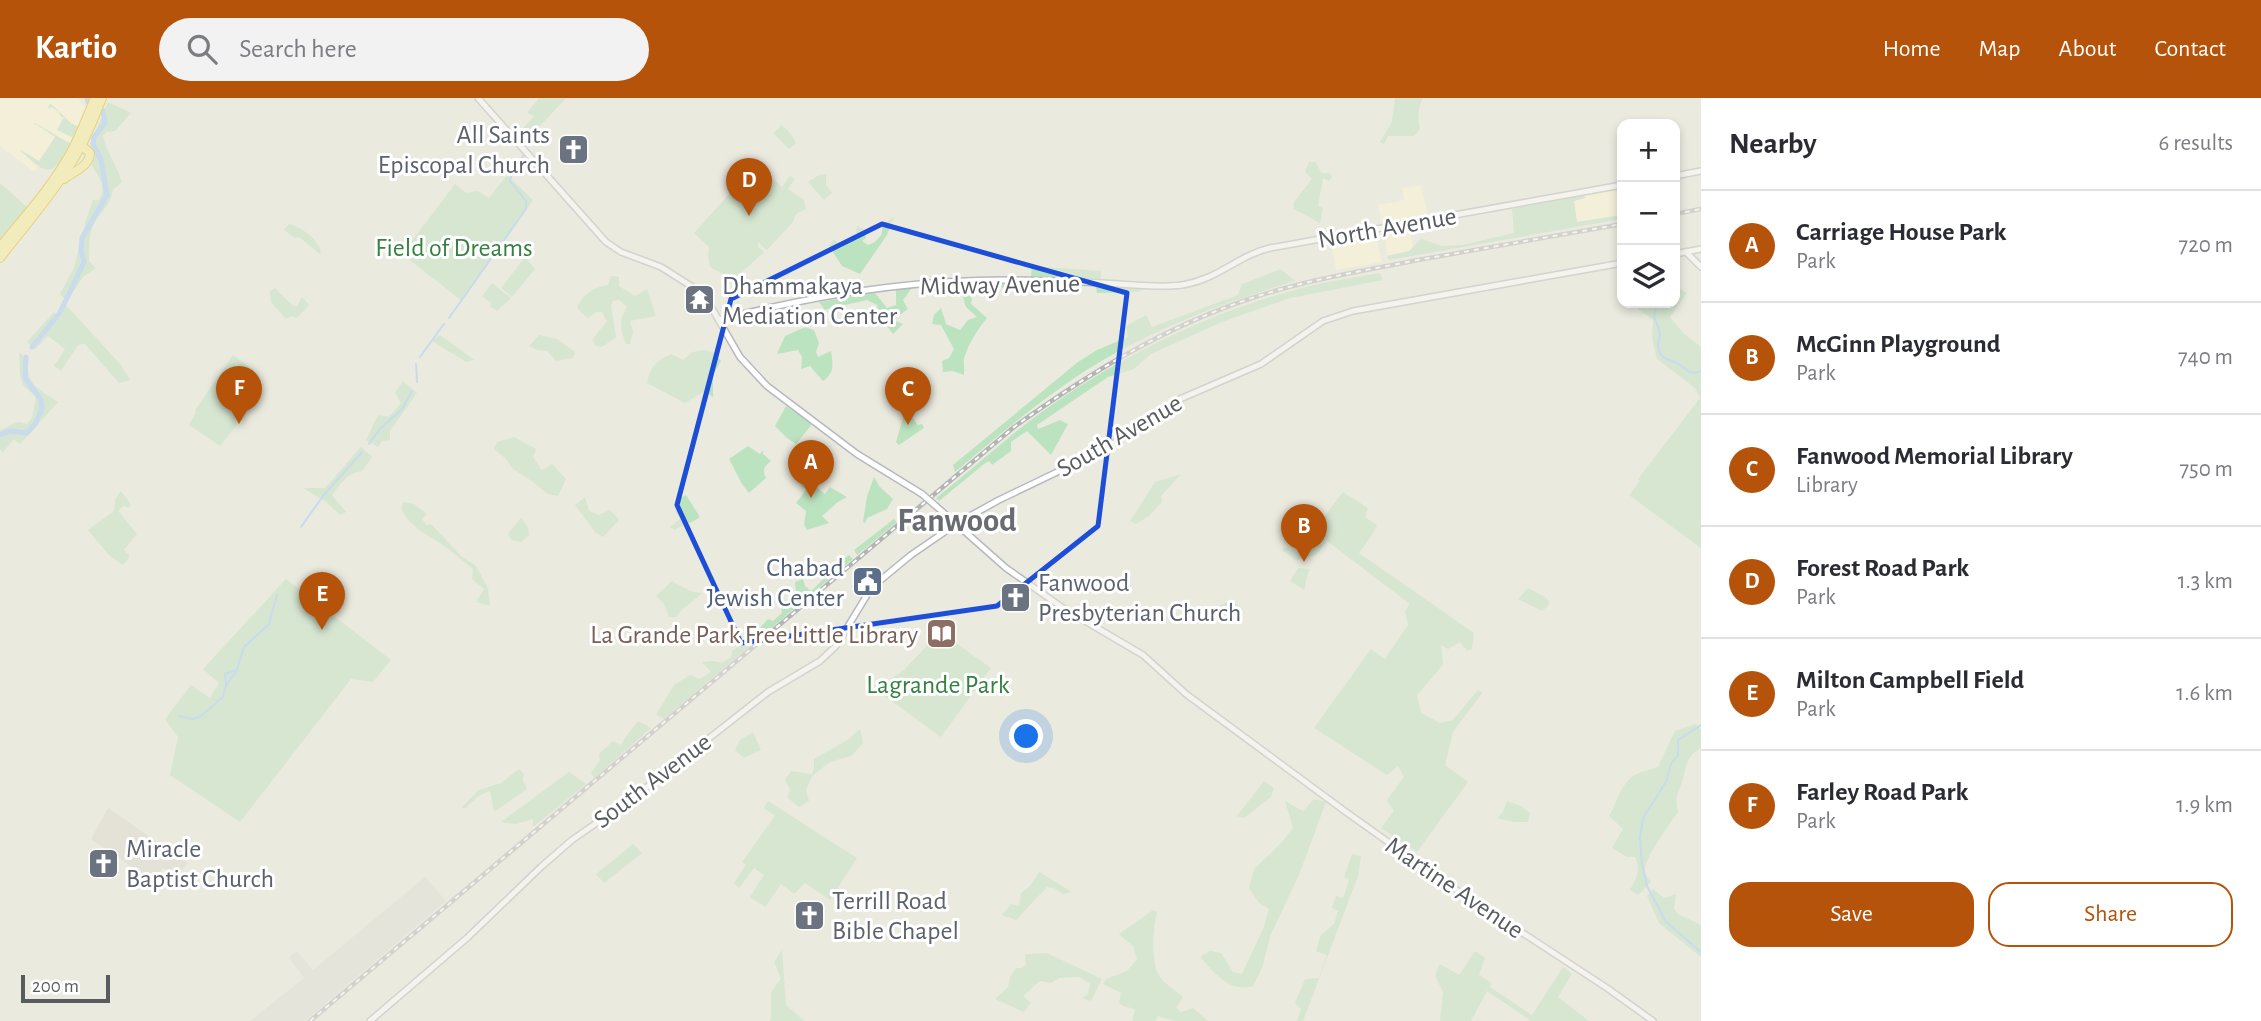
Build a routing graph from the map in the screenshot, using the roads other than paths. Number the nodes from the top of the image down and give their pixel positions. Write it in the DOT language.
graph roads {
  1 [pos="478,98"];
  2 [pos="98,99"];
  3 [pos="93,110"];
  4 [pos="82,146"];
  5 [pos="1701,171"];
  6 [pos="1680,175"];
  7 [pos="59,183"];
  8 [pos="1617,186"];
  9 [pos="0,247"];
  10 [pos="1701,249"];
  11 [pos="1241,251"];
  12 [pos="1686,252"];
  13 [pos="1680,253"];
  14 [pos="1247,257"];
  15 [pos="0,258"];
  16 [pos="1617,264"];
  17 [pos="1701,267"];
  18 [pos="1157,286"];
  19 [pos="719,320"];
  20 [pos="956,525"];
  21 [pos="370,1021"];
  22 [pos="1653,1021"];
  1 -- 19 [label="main road, Martine Avenue"];
  2 -- 3 [label="highway"];
  3 -- 4 [label="highway"];
  3 -- 9 [label="highway"];
  4 -- 7 [label="highway"];
  4 -- 7 [label="highway"];
  5 -- 6 [label="main road"];
  7 -- 15 [label="highway"];
  8 -- 14 [label="main road, North Avenue"];
  10 -- 12 [label="main road"];
  11 -- 14 [label="main road"];
  12 -- 13 [label="main road"];
  12 -- 17 [label="main road"];
  14 -- 18 [label="main road, North Avenue"];
  16 -- 20 [label="main road, South Avenue"];
  18 -- 19 [label="main road, Midway Avenue"];
  19 -- 20 [label="main road, Martine Avenue, bridge"];
  20 -- 21 [label="main road, South Avenue"];
  20 -- 22 [label="main road, Martine Avenue"];
}
